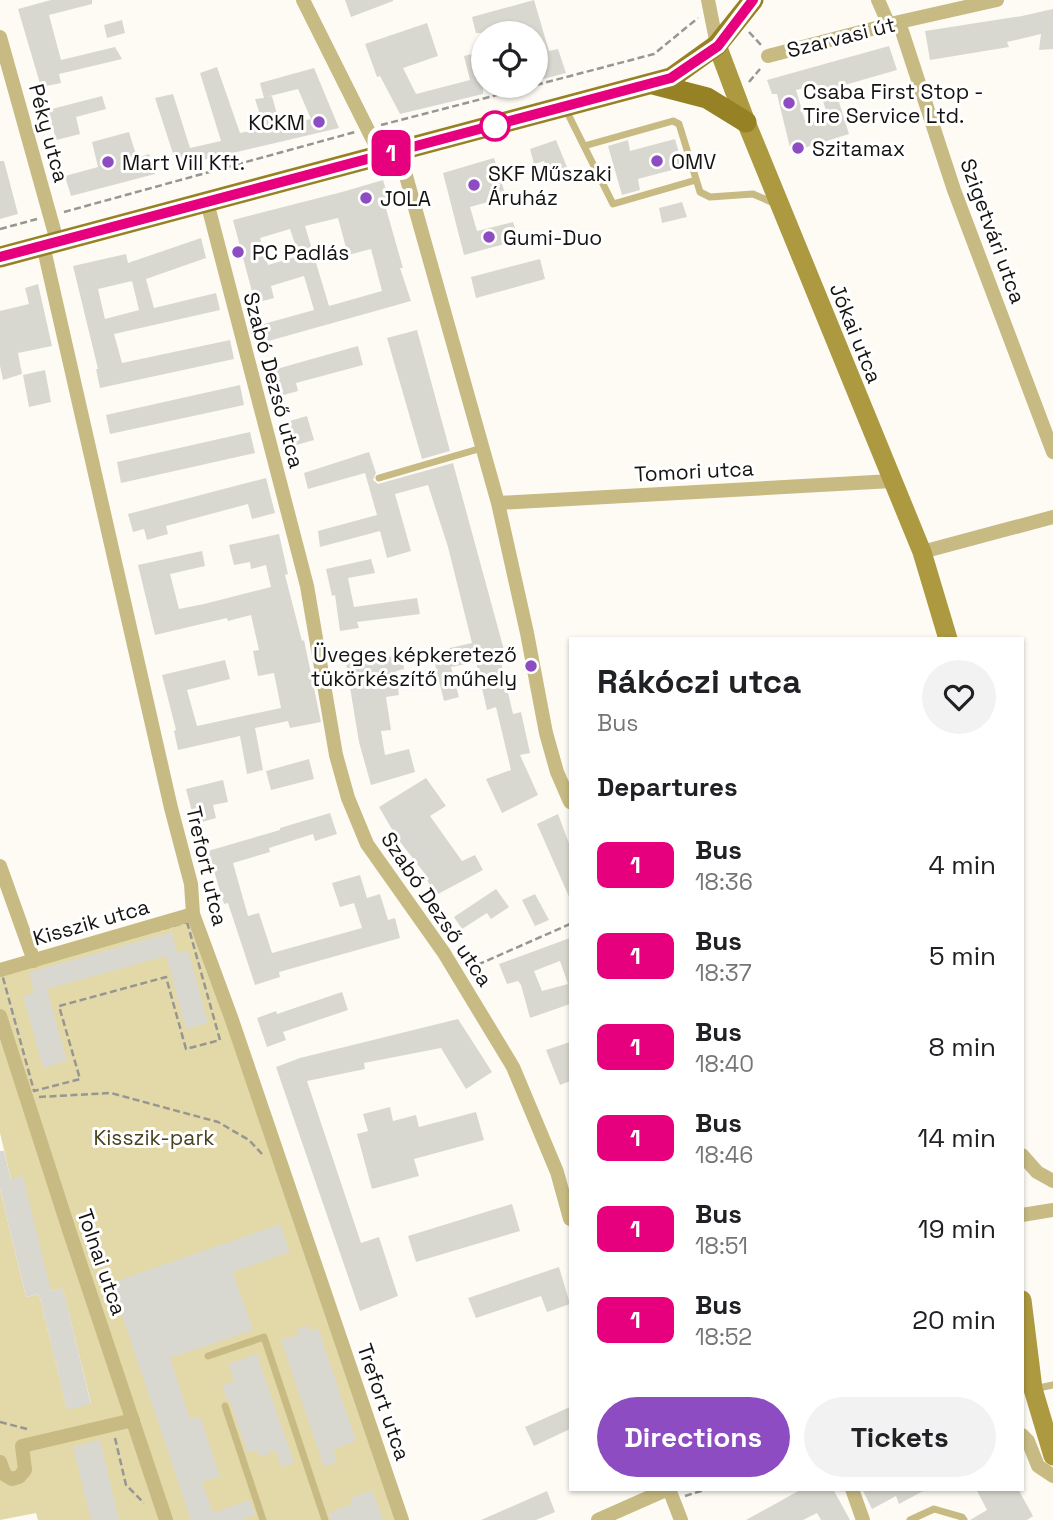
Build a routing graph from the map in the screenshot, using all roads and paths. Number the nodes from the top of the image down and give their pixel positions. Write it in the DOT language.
graph roads {
  1 [pos="303,0"];
  2 [pos="753,0"];
  3 [pos="878,0"];
  4 [pos="997,0"];
  5 [pos="708,3"];
  6 [pos="894,23"];
  7 [pos="0,37"];
  8 [pos="718,46"];
  9 [pos="768,56"];
  10 [pos="548,81"];
  11 [pos="653,84"];
  12 [pos="484,98"];
  13 [pos="564,107"];
  14 [pos="746,121"];
  15 [pos="367,128"];
  16 [pos="584,146"];
  17 [pos="390,154"];
  18 [pos="696,180"];
  19 [pos="206,202"];
  20 [pos="780,206"];
  21 [pos="50,216"];
  22 [pos="0,229"];
  23 [pos="50,243"];
  24 [pos="0,257"];
  25 [pos="483,448"];
  26 [pos="1053,452"];
  27 [pos="379,478"];
  28 [pos="892,481"];
  29 [pos="498,503"];
  30 [pos="1053,517"];
  31 [pos="922,552"];
  32 [pos="947,637"];
  33 [pos="569,800"];
  34 [pos="0,866"];
  35 [pos="193,914"];
  36 [pos="569,924"];
  37 [pos="34,961"];
  38 [pos="0,970"];
  39 [pos="457,973"];
  40 [pos="1,1026"];
  41 [pos="220,1040"];
  42 [pos="26,1097"];
  43 [pos="1024,1157"];
  44 [pos="284,1177"];
  45 [pos="1053,1181"];
  46 [pos="1053,1210"];
  47 [pos="569,1215"];
  48 [pos="1024,1215"];
  49 [pos="1024,1330"];
  50 [pos="208,1356"];
  51 [pos="1053,1385"];
  52 [pos="1028,1390"];
  53 [pos="225,1406"];
  54 [pos="132,1420"];
  55 [pos="111,1425"];
  56 [pos="1024,1437"];
  57 [pos="1053,1456"];
  58 [pos="0,1462"];
  59 [pos="1053,1476"];
  60 [pos="663,1491"];
  61 [pos="669,1491"];
  62 [pos="853,1491"];
  63 [pos="152,1511"];
  64 [pos="166,1520"];
  65 [pos="263,1520"];
  66 [pos="326,1520"];
  67 [pos="402,1520"];
  68 [pos="598,1520"];
  69 [pos="681,1520"];
  70 [pos="863,1520"];
  71 [pos="911,1520"];
  72 [pos="964,1520"];
  1 -- 15 [label="street"];
  2 -- 8 [label="main road"];
  3 -- 6 [label="street, Szigetvári utca"];
  4 -- 6 [label="street, Szarvasi út"];
  5 -- 8 [label="street"];
  5 -- 10 [label="path"];
  6 -- 9 [label="street, Szarvasi út"];
  6 -- 26 [label="street, Szigetvári utca"];
  7 -- 21 [label="street, Péky utca"];
  8 -- 11 [label="main road"];
  8 -- 14 [label="main road, Jókai utca"];
  11 -- 13 [label="main road"];
  11 -- 14 [label="main road"];
  12 -- 15 [label="path"];
  13 -- 16 [label="lane"];
  13 -- 17 [label="main road"];
  14 -- 20 [label="main road, Jókai utca"];
  15 -- 17 [label="street"];
  15 -- 21 [label="path"];
  16 -- 18 [label="lane"];
  16 -- 18 [label="lane"];
  17 -- 19 [label="main road"];
  17 -- 25 [label="street"];
  18 -- 20 [label="lane"];
  19 -- 23 [label="main road"];
  19 -- 39 [label="street, Szabó Dezső utca"];
  20 -- 28 [label="main road, Jókai utca"];
  21 -- 22 [label="path"];
  21 -- 23 [label="street, Péky utca"];
  23 -- 24 [label="main road"];
  23 -- 35 [label="street, Trefort utca"];
  25 -- 27 [label="lane"];
  25 -- 29 [label="street"];
  28 -- 29 [label="street, Tomori utca"];
  28 -- 31 [label="main road, Jókai utca"];
  29 -- 33 [label="street"];
  30 -- 31 [label="street"];
  31 -- 32 [label="main road, Jókai utca"];
  34 -- 37 [label="street"];
  35 -- 37 [label="street, Kisszik utca"];
  35 -- 44 [label="street, Trefort utca"];
  36 -- 39 [label="path"];
  37 -- 38 [label="street, Kisszik utca"];
  39 -- 47 [label="street, Szabó Dezső utca"];
  40 -- 42 [label="street, Tolnai utca"];
  41 -- 41 [label="path"];
  42 -- 44 [label="path"];
  42 -- 54 [label="street, Tolnai utca"];
  43 -- 45 [label="street"];
  44 -- 67 [label="street, Trefort utca"];
  46 -- 48 [label="street"];
  49 -- 52 [label="main road"];
  50 -- 66 [label="lane"];
  51 -- 52 [label="lane"];
  52 -- 57 [label="main road"];
  53 -- 65 [label="lane"];
  54 -- 55 [label="street"];
  54 -- 64 [label="street, Tolnai utca"];
  55 -- 58 [label="street"];
  55 -- 63 [label="path"];
  56 -- 59 [label="street"];
  60 -- 68 [label="street"];
  61 -- 69 [label="street"];
  62 -- 70 [label="street"];
  71 -- 72 [label="lane"];
}
